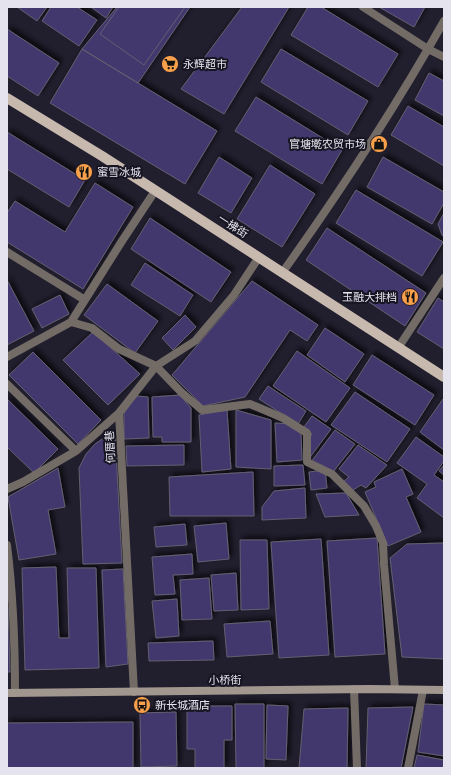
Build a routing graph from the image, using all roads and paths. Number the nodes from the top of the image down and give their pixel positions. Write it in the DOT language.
graph roads {
  1 [pos="363,7"];
  2 [pos="444,21"];
  3 [pos="428,49"];
  4 [pos="444,57"];
  5 [pos="7,98"];
  6 [pos="155,191"];
  7 [pos="7,252"];
  8 [pos="259,257"];
  9 [pos="282,273"];
  10 [pos="444,278"];
  11 [pos="86,300"];
  12 [pos="72,322"];
  13 [pos="398,348"];
  14 [pos="7,357"];
  15 [pos="156,366"];
  16 [pos="444,378"];
  17 [pos="7,384"];
  18 [pos="119,413"];
  19 [pos="76,451"];
  20 [pos="7,489"];
  21 [pos="7,545"];
  22 [pos="354,689"];
  23 [pos="395,689"];
  24 [pos="423,690"];
  25 [pos="444,690"];
  26 [pos="134,692"];
  27 [pos="11,693"];
  28 [pos="357,768"];
  29 [pos="408,768"];
  1 -- 3 [label="street"];
  2 -- 3 [label="street"];
  3 -- 4 [label="street"];
  3 -- 9 [label="street"];
  5 -- 6 [label="main road, 一拂街"];
  6 -- 8 [label="main road, 一拂街"];
  6 -- 11 [label="street"];
  7 -- 11 [label="street"];
  8 -- 9 [label="main road, 一拂街"];
  8 -- 15 [label="street"];
  9 -- 13 [label="main road, 一拂街"];
  10 -- 13 [label="street"];
  11 -- 12 [label="street"];
  12 -- 14 [label="street"];
  12 -- 15 [label="street"];
  13 -- 16 [label="main road, 一拂街"];
  15 -- 18 [label="street"];
  15 -- 23 [label="street"];
  17 -- 19 [label="street"];
  18 -- 19 [label="street"];
  18 -- 26 [label="street, 何厝巷"];
  19 -- 20 [label="street"];
  21 -- 27 [label="street"];
  22 -- 23 [label="street, 小桥街"];
  22 -- 26 [label="street, 小桥街"];
  22 -- 28 [label="street"];
  23 -- 24 [label="street, 小桥街"];
  24 -- 25 [label="street, 小桥街"];
  24 -- 29 [label="street"];
  26 -- 27 [label="street, 小桥街"];
}
